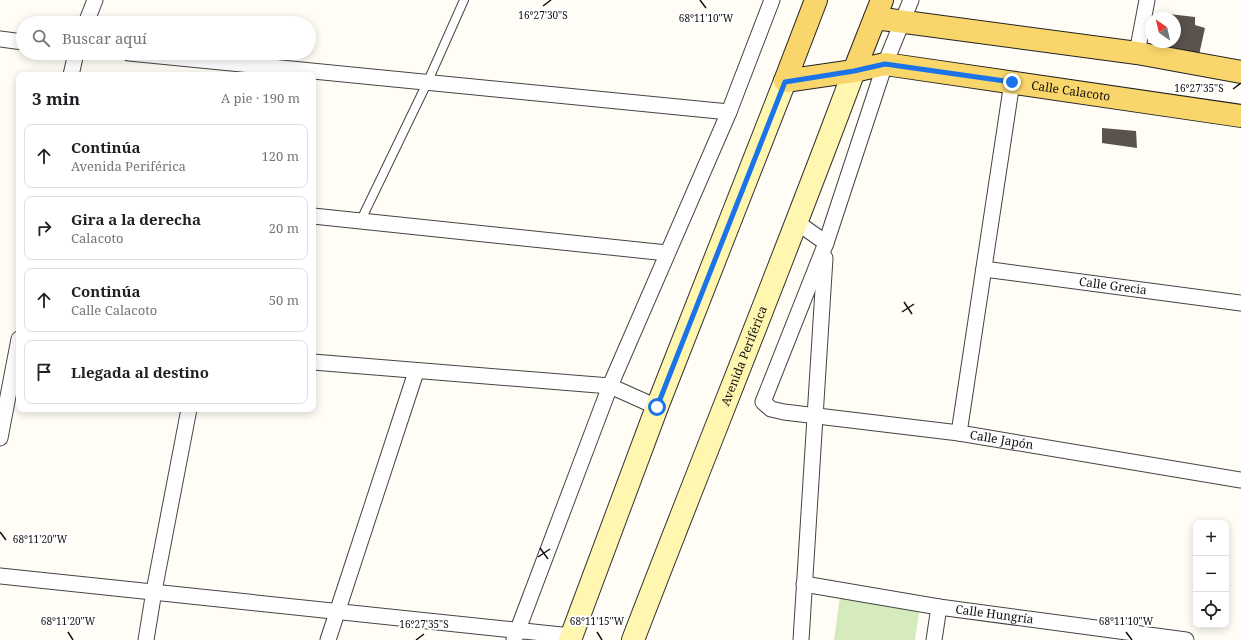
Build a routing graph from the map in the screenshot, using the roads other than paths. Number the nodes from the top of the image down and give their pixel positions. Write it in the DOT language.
graph roads {
  1 [pos="95,0"];
  2 [pos="464,0"];
  3 [pos="772,0"];
  4 [pos="816,0"];
  5 [pos="911,0"];
  6 [pos="1147,0"];
  7 [pos="879,9"];
  8 [pos="89,16"];
  9 [pos="903,20"];
  10 [pos="0,39"];
  11 [pos="16,41"];
  12 [pos="1137,53"];
  13 [pos="74,60"];
  14 [pos="204,60"];
  15 [pos="885,64"];
  16 [pos="854,71"];
  17 [pos="72,72"];
  18 [pos="1241,72"];
  19 [pos="428,81"];
  20 [pos="785,82"];
  21 [pos="1012,82"];
  22 [pos="729,112"];
  23 [pos="1241,116"];
  24 [pos="316,216"];
  25 [pos="360,222"];
  26 [pos="798,223"];
  27 [pos="826,243"];
  28 [pos="668,253"];
  29 [pos="984,270"];
  30 [pos="1241,303"];
  31 [pos="16,357"];
  32 [pos="316,362"];
  33 [pos="416,372"];
  34 [pos="610,386"];
  35 [pos="657,407"];
  36 [pos="188,412"];
  37 [pos="815,414"];
  38 [pos="959,433"];
  39 [pos="0,438"];
  40 [pos="1241,480"];
  41 [pos="0,576"];
  42 [pos="804,584"];
  43 [pos="154,591"];
  44 [pos="939,607"];
  45 [pos="338,611"];
  46 [pos="1107,634"];
  47 [pos="515,635"];
  48 [pos="570,638"];
  49 [pos="146,640"];
  50 [pos="328,640"];
  51 [pos="633,640"];
  52 [pos="801,640"];
  53 [pos="934,640"];
  54 [pos="1186,640"];
  1 -- 8 [label="street"];
  2 -- 19 [label="lane"];
  3 -- 22 [label="street"];
  4 -- 20 [label="main road"];
  5 -- 9 [label="street"];
  6 -- 12 [label="street"];
  7 -- 9 [label="main road"];
  7 -- 16 [label="main road"];
  9 -- 12 [label="main road"];
  9 -- 15 [label="street"];
  10 -- 11 [label="street"];
  12 -- 18 [label="main road"];
  13 -- 17 [label="street"];
  14 -- 19 [label="street"];
  15 -- 16 [label="main road, Calle Calacoto"];
  15 -- 21 [label="main road, Calle Calacoto"];
  15 -- 27 [label="street"];
  16 -- 20 [label="main road, Calle Calacoto"];
  16 -- 26 [label="street, Avenida Periférica"];
  19 -- 22 [label="street"];
  19 -- 25 [label="lane"];
  20 -- 35 [label="street"];
  21 -- 23 [label="main road, Calle Calacoto"];
  21 -- 29 [label="street"];
  22 -- 28 [label="street"];
  24 -- 25 [label="street"];
  25 -- 28 [label="street"];
  26 -- 27 [label="street"];
  26 -- 51 [label="street, Avenida Periférica"];
  27 -- 37 [label="street"];
  27 -- 37 [label="street, Calle Japón"];
  28 -- 34 [label="street"];
  29 -- 30 [label="street, Calle Grecia"];
  29 -- 38 [label="street"];
  31 -- 39 [label="street"];
  32 -- 33 [label="street"];
  33 -- 34 [label="street"];
  33 -- 45 [label="street"];
  34 -- 35 [label="street"];
  34 -- 47 [label="street"];
  35 -- 48 [label="street"];
  36 -- 43 [label="street"];
  37 -- 38 [label="street, Calle Japón"];
  37 -- 42 [label="street"];
  38 -- 40 [label="street, Calle Japón"];
  41 -- 43 [label="street"];
  42 -- 44 [label="street, Calle Hungría"];
  42 -- 52 [label="street"];
  43 -- 45 [label="street"];
  43 -- 49 [label="street"];
  44 -- 46 [label="street, Calle Hungría"];
  44 -- 53 [label="street"];
  45 -- 47 [label="street"];
  45 -- 50 [label="street"];
  46 -- 54 [label="street, Calle Hungría"];
  47 -- 48 [label="street"];
}
